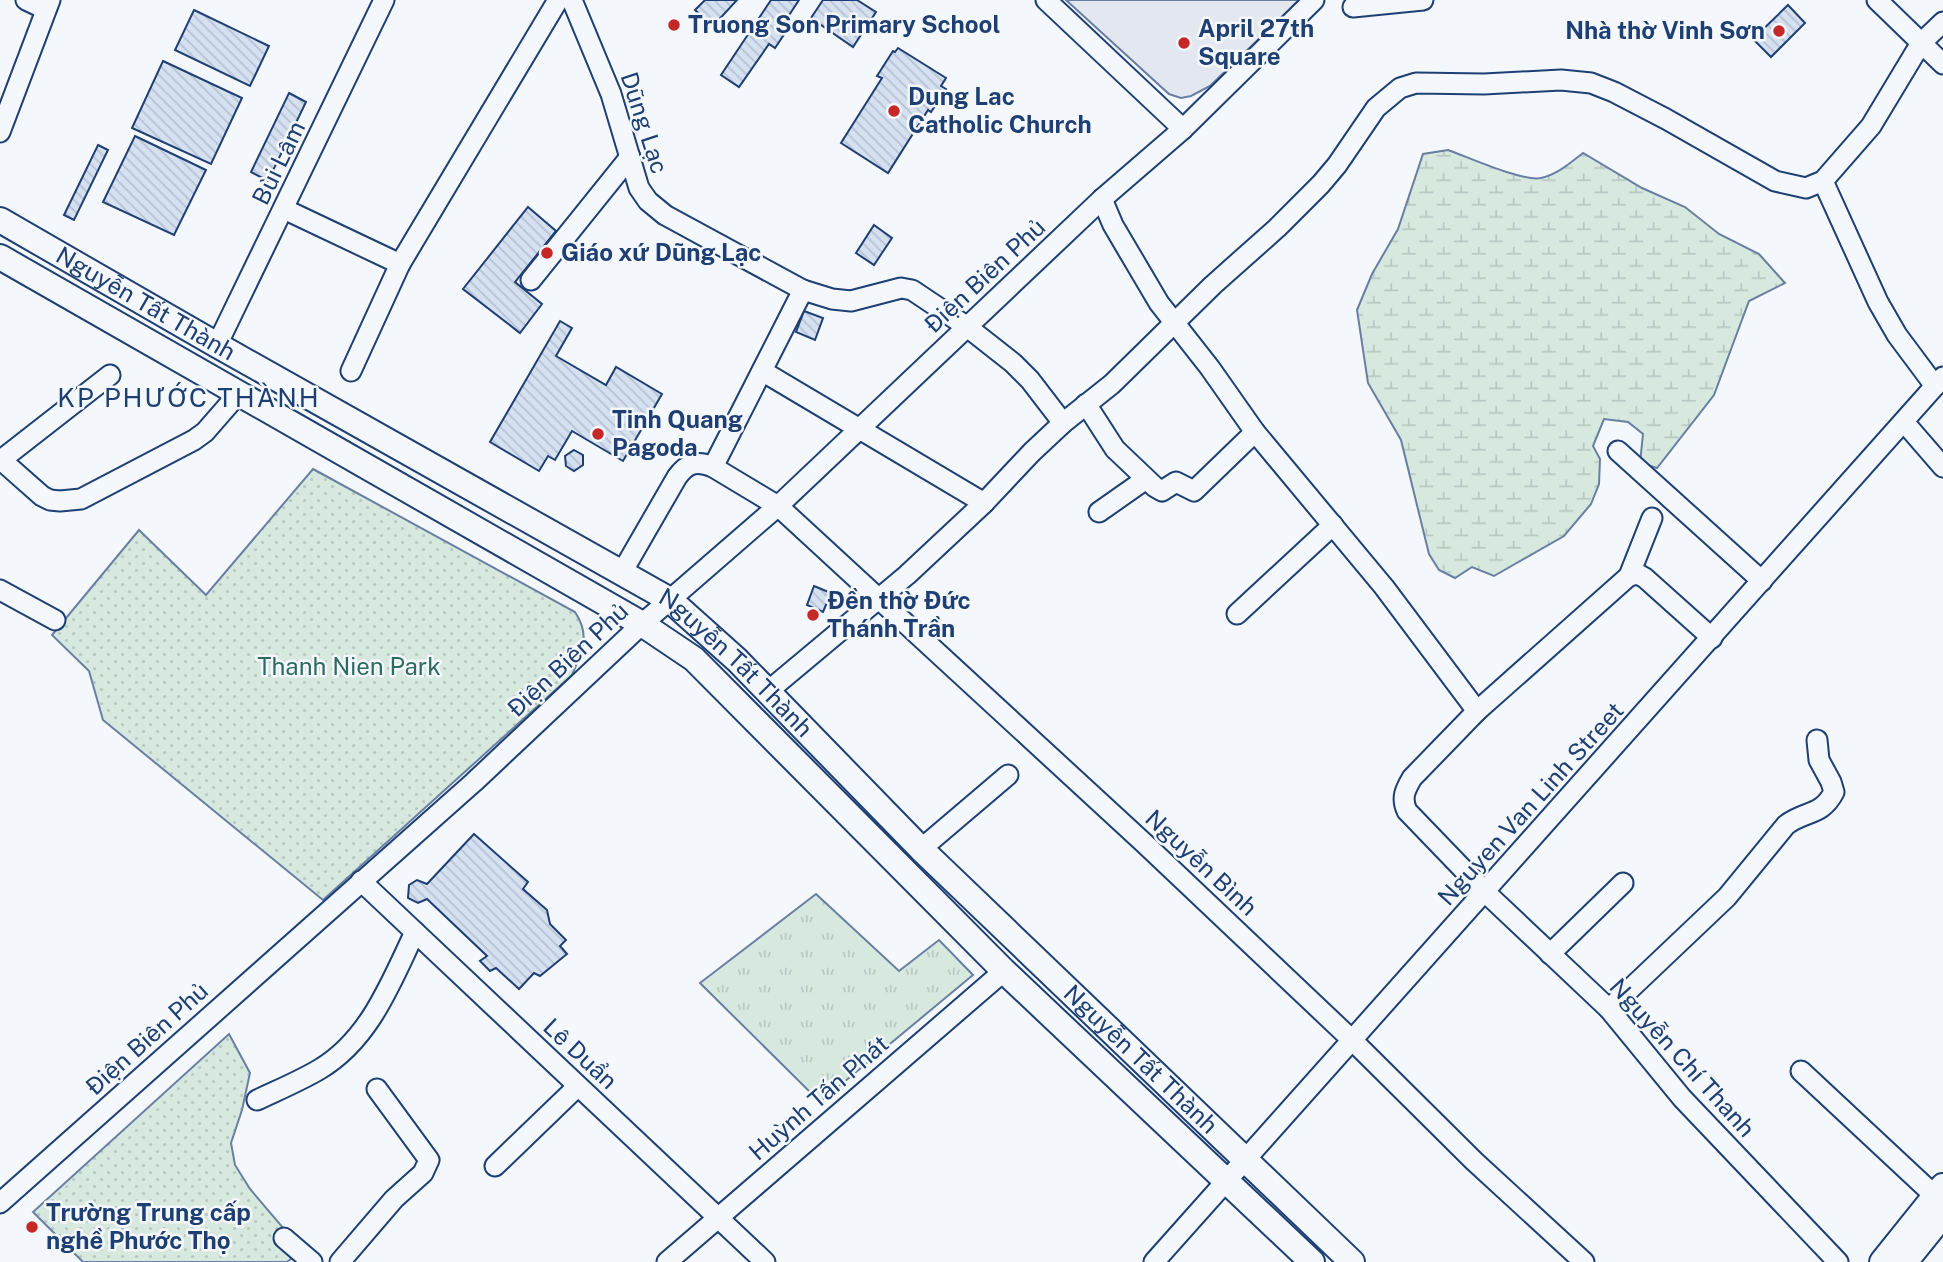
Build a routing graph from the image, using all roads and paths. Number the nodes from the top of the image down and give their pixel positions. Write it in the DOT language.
graph roads {
  1 [pos="26,0"];
  2 [pos="384,0"];
  3 [pos="558,0"];
  4 [pos="572,0"];
  5 [pos="1046,0"];
  6 [pos="1314,0"];
  7 [pos="1360,0"];
  8 [pos="1423,0"];
  9 [pos="1877,0"];
  10 [pos="47,5"];
  11 [pos="1943,22"];
  12 [pos="1921,43"];
  13 [pos="1943,64"];
  14 [pos="1183,129"];
  15 [pos="0,132"];
  16 [pos="630,157"];
  17 [pos="1823,181"];
  18 [pos="1102,199"];
  19 [pos="285,209"];
  20 [pos="0,220"];
  21 [pos="0,257"];
  22 [pos="400,264"];
  23 [pos="531,281"];
  24 [pos="803,290"];
  25 [pos="1175,323"];
  26 [pos="967,326"];
  27 [pos="217,345"];
  28 [pos="351,371"];
  29 [pos="762,371"];
  30 [pos="110,375"];
  31 [pos="1939,382"];
  32 [pos="239,393"];
  33 [pos="1086,404"];
  34 [pos="1904,422"];
  35 [pos="1063,423"];
  36 [pos="859,428"];
  37 [pos="1255,432"];
  38 [pos="1618,451"];
  39 [pos="1,459"];
  40 [pos="713,467"];
  41 [pos="1943,467"];
  42 [pos="1146,479"];
  43 [pos="984,503"];
  44 [pos="778,506"];
  45 [pos="1098,512"];
  46 [pos="1652,518"];
  47 [pos="1333,525"];
  48 [pos="621,574"];
  49 [pos="1629,576"];
  50 [pos="1762,581"];
  51 [pos="0,590"];
  52 [pos="879,599"];
  53 [pos="670,600"];
  54 [pos="1237,614"];
  55 [pos="55,620"];
  56 [pos="642,624"];
  57 [pos="1712,638"];
  58 [pos="767,692"];
  59 [pos="1477,711"];
  60 [pos="1818,740"];
  61 [pos="1008,775"];
  62 [pos="921,849"];
  63 [pos="361,881"];
  64 [pos="1623,883"];
  65 [pos="1485,892"];
  66 [pos="415,932"];
  67 [pos="1550,954"];
  68 [pos="1004,971"];
  69 [pos="1609,1009"];
  70 [pos="1352,1040"];
  71 [pos="1801,1071"];
  72 [pos="578,1086"];
  73 [pos="377,1089"];
  74 [pos="257,1100"];
  75 [pos="1245,1159"];
  76 [pos="495,1166"];
  77 [pos="1226,1180"];
  78 [pos="1940,1199"];
  79 [pos="0,1203"];
  80 [pos="718,1218"];
  81 [pos="284,1238"];
  82 [pos="312,1262"];
  83 [pos="340,1262"];
  84 [pos="667,1262"];
  85 [pos="765,1262"];
  86 [pos="1154,1262"];
  87 [pos="1312,1262"];
  88 [pos="1352,1262"];
  89 [pos="1584,1262"];
  90 [pos="1838,1262"];
  91 [pos="1882,1262"];
  92 [pos="1905,1262"];
  1 -- 10 [label="street"];
  2 -- 19 [label="street, Bùi Lâm"];
  3 -- 22 [label="street"];
  4 -- 16 [label="street, Dũng Lạc"];
  5 -- 14 [label="street"];
  6 -- 14 [label="street, Điện Biên Phủ"];
  7 -- 8 [label="street"];
  9 -- 12 [label="street"];
  10 -- 15 [label="street"];
  11 -- 12 [label="street"];
  12 -- 13 [label="street"];
  12 -- 17 [label="street"];
  14 -- 18 [label="street, Điện Biên Phủ"];
  16 -- 23 [label="street"];
  16 -- 24 [label="street, Dũng Lạc"];
  17 -- 25 [label="street"];
  17 -- 31 [label="street"];
  18 -- 25 [label="street"];
  18 -- 26 [label="street, Điện Biên Phủ"];
  19 -- 22 [label="street"];
  19 -- 27 [label="street, Bùi Lâm"];
  20 -- 27 [label="main road, Nguyễn Tất Thành"];
  21 -- 32 [label="main road, Nguyễn Tất Thành"];
  22 -- 28 [label="street"];
  24 -- 26 [label="street, Dũng Lạc"];
  24 -- 29 [label="street"];
  25 -- 33 [label="street"];
  25 -- 37 [label="street"];
  26 -- 35 [label="street, Dũng Lạc"];
  26 -- 36 [label="street, Điện Biên Phủ"];
  27 -- 48 [label="main road, Nguyễn Tất Thành"];
  29 -- 36 [label="street"];
  29 -- 40 [label="street"];
  30 -- 39 [label="street"];
  31 -- 34 [label="street, Nguyen Van Linh Street"];
  32 -- 39 [label="street"];
  32 -- 56 [label="main road, Nguyễn Tất Thành"];
  33 -- 35 [label="street"];
  33 -- 42 [label="street"];
  34 -- 41 [label="street"];
  34 -- 50 [label="street, Nguyen Van Linh Street"];
  35 -- 43 [label="street"];
  36 -- 43 [label="street"];
  36 -- 44 [label="street, Điện Biên Phủ"];
  37 -- 42 [label="street"];
  37 -- 47 [label="street"];
  38 -- 50 [label="street"];
  40 -- 44 [label="street, Nguyễn Bình"];
  40 -- 48 [label="street"];
  42 -- 45 [label="street"];
  43 -- 52 [label="street"];
  44 -- 52 [label="street, Nguyễn Bình"];
  44 -- 53 [label="street, Điện Biên Phủ"];
  46 -- 49 [label="street"];
  47 -- 54 [label="street"];
  47 -- 59 [label="street"];
  48 -- 53 [label="main road, Nguyễn Tất Thành"];
  49 -- 57 [label="street"];
  49 -- 59 [label="street"];
  50 -- 57 [label="street, Nguyen Van Linh Street"];
  51 -- 55 [label="street"];
  52 -- 58 [label="street"];
  52 -- 70 [label="street, Nguyễn Bình"];
  53 -- 56 [label="street, Điện Biên Phủ"];
  53 -- 58 [label="main road, Nguyễn Tất Thành"];
  56 -- 63 [label="street, Điện Biên Phủ"];
  56 -- 68 [label="main road, Nguyễn Tất Thành"];
  57 -- 65 [label="street, Nguyen Van Linh Street"];
  58 -- 62 [label="main road, Nguyễn Tất Thành"];
  59 -- 65 [label="street, Nguyễn Chí Thanh"];
  60 -- 69 [label="street"];
  61 -- 62 [label="street"];
  62 -- 75 [label="main road, Nguyễn Tất Thành"];
  63 -- 66 [label="street, Lê Duẩn"];
  63 -- 79 [label="street, Điện Biên Phủ"];
  64 -- 67 [label="street"];
  65 -- 67 [label="street, Nguyễn Chí Thanh"];
  65 -- 70 [label="street, Nguyen Van Linh Street"];
  66 -- 72 [label="street, Lê Duẩn"];
  66 -- 74 [label="street"];
  67 -- 69 [label="street, Nguyễn Chí Thanh"];
  68 -- 77 [label="main road, Nguyễn Tất Thành"];
  68 -- 80 [label="street, Huỳnh Tấn Phát"];
  69 -- 90 [label="street, Nguyễn Chí Thanh"];
  70 -- 75 [label="street, Nguyen Van Linh Street"];
  70 -- 89 [label="street, Nguyễn Bình"];
  71 -- 78 [label="street"];
  72 -- 76 [label="street"];
  72 -- 80 [label="street, Lê Duẩn"];
  73 -- 83 [label="street"];
  75 -- 77 [label="street, Nguyen Van Linh Street"];
  75 -- 88 [label="main road, Nguyễn Tất Thành"];
  77 -- 86 [label="street, Nguyen Van Linh Street"];
  77 -- 87 [label="main road, Nguyễn Tất Thành"];
  78 -- 91 [label="main road"];
  78 -- 92 [label="main road"];
  80 -- 84 [label="street, Huỳnh Tấn Phát"];
  80 -- 85 [label="street, Lê Duẩn"];
  81 -- 82 [label="street"];
}
